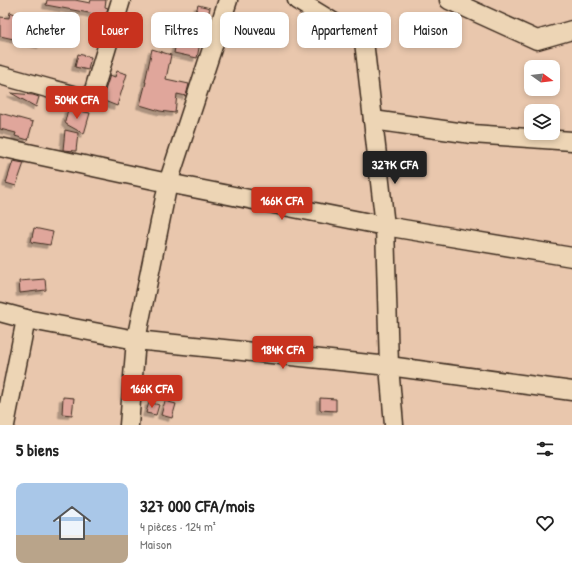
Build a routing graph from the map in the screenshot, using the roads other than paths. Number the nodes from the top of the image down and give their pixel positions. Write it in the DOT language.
graph roads {
  1 [pos="121,0"];
  2 [pos="228,0"];
  3 [pos="297,0"];
  4 [pos="449,0"];
  5 [pos="479,6"];
  6 [pos="572,30"];
  7 [pos="0,75"];
  8 [pos="373,120"];
  9 [pos="572,141"];
  10 [pos="0,147"];
  11 [pos="168,183"];
  12 [pos="384,226"];
  13 [pos="572,257"];
  14 [pos="0,312"];
  15 [pos="26,319"];
  16 [pos="136,340"];
  17 [pos="389,366"];
  18 [pos="572,391"];
  19 [pos="5,425"];
  20 [pos="129,425"];
  21 [pos="394,425"];
  1 -- 7 [label="street"];
  2 -- 11 [label="street"];
  3 -- 8 [label="street"];
  4 -- 5 [label="street"];
  5 -- 6 [label="street"];
  8 -- 9 [label="street"];
  8 -- 12 [label="street"];
  10 -- 11 [label="street"];
  11 -- 12 [label="street"];
  11 -- 16 [label="street"];
  12 -- 13 [label="street"];
  12 -- 17 [label="street"];
  14 -- 15 [label="street"];
  15 -- 16 [label="street"];
  15 -- 19 [label="street"];
  16 -- 17 [label="street"];
  16 -- 20 [label="street"];
  17 -- 18 [label="street"];
  17 -- 21 [label="street"];
}
